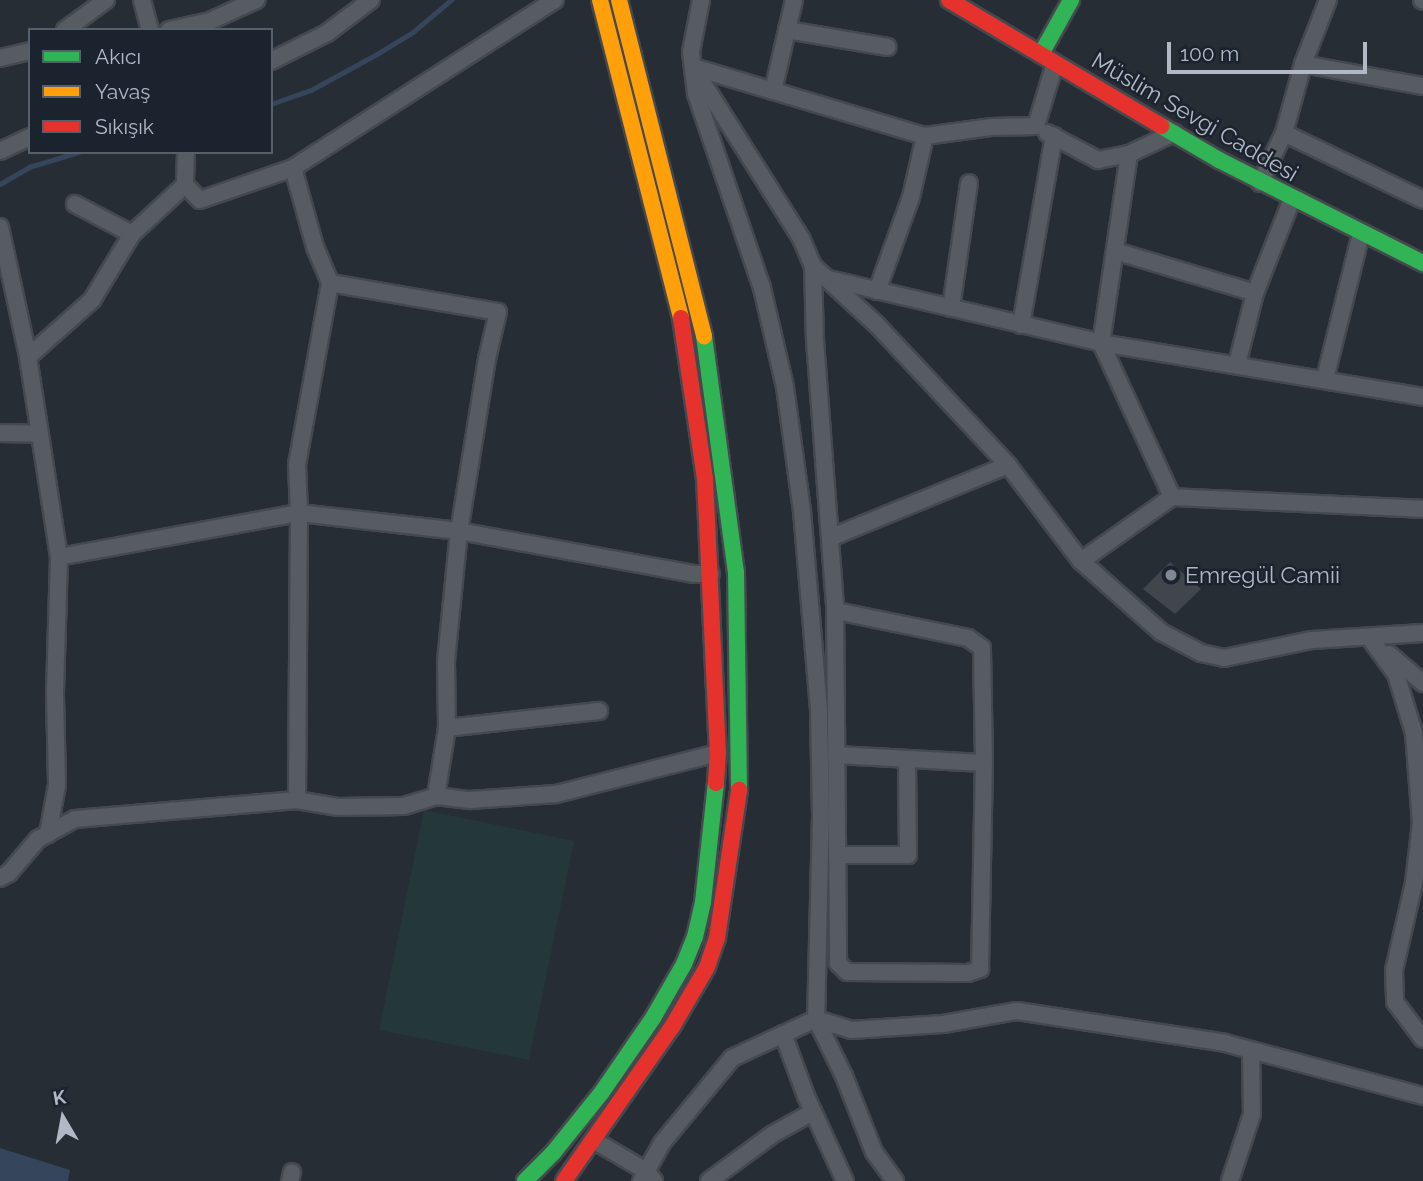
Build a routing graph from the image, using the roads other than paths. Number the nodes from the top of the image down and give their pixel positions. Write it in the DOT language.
graph roads {
  1 [pos="106,0"];
  2 [pos="142,0"];
  3 [pos="256,0"];
  4 [pos="371,0"];
  5 [pos="555,0"];
  6 [pos="600,0"];
  7 [pos="619,0"];
  8 [pos="701,0"];
  9 [pos="794,0"];
  10 [pos="949,0"];
  11 [pos="1071,0"];
  12 [pos="1328,0"];
  13 [pos="193,27"];
  14 [pos="68,28"];
  15 [pos="149,28"];
  16 [pos="786,30"];
  17 [pos="888,47"];
  18 [pos="28,51"];
  19 [pos="1041,54"];
  20 [pos="0,58"];
  21 [pos="273,60"];
  22 [pos="1055,63"];
  23 [pos="1303,64"];
  24 [pos="693,68"];
  25 [pos="1423,86"];
  26 [pos="773,91"];
  27 [pos="1036,126"];
  28 [pos="1174,133"];
  29 [pos="1284,133"];
  30 [pos="926,136"];
  31 [pos="1054,136"];
  32 [pos="28,138"];
  33 [pos="0,152"];
  34 [pos="186,154"];
  35 [pos="1129,155"];
  36 [pos="293,168"];
  37 [pos="969,183"];
  38 [pos="1260,183"];
  39 [pos="185,185"];
  40 [pos="1292,199"];
  41 [pos="1423,200"];
  42 [pos="75,204"];
  43 [pos="0,230"];
  44 [pos="1361,233"];
  45 [pos="132,234"];
  46 [pos="1115,251"];
  47 [pos="1423,263"];
  48 [pos="813,266"];
  49 [pos="827,279"];
  50 [pos="330,283"];
  51 [pos="877,291"];
  52 [pos="1255,293"];
  53 [pos="951,308"];
  54 [pos="1021,325"];
  55 [pos="1101,343"];
  56 [pos="28,357"];
  57 [pos="1237,364"];
  58 [pos="1325,379"];
  59 [pos="1423,397"];
  60 [pos="0,433"];
  61 [pos="39,434"];
  62 [pos="1008,465"];
  63 [pos="1172,497"];
  64 [pos="1423,509"];
  65 [pos="299,513"];
  66 [pos="460,531"];
  67 [pos="832,537"];
  68 [pos="59,557"];
  69 [pos="1081,561"];
  70 [pos="711,574"];
  71 [pos="835,611"];
  72 [pos="1423,634"];
  73 [pos="1369,637"];
  74 [pos="1423,682"];
  75 [pos="599,710"];
  76 [pos="447,727"];
  77 [pos="718,752"];
  78 [pos="741,752"];
  79 [pos="836,755"];
  80 [pos="907,758"];
  81 [pos="984,763"];
  82 [pos="436,796"];
  83 [pos="297,800"];
  84 [pos="1420,807"];
  85 [pos="48,834"];
  86 [pos="837,855"];
  87 [pos="0,878"];
  88 [pos="816,1019"];
  89 [pos="783,1034"];
  90 [pos="1423,1039"];
  91 [pos="1251,1050"];
  92 [pos="1423,1096"];
  93 [pos="813,1112"];
  94 [pos="600,1144"];
  95 [pos="647,1178"];
  96 [pos="529,1180"];
  97 [pos="564,1181"];
  98 [pos="709,1181"];
  99 [pos="844,1181"];
  100 [pos="895,1181"];
  101 [pos="1230,1181"];
  1 -- 14 [label="street"];
  2 -- 15 [label="street"];
  3 -- 13 [label="street"];
  4 -- 21 [label="street"];
  5 -- 36 [label="street"];
  6 -- 70 [label="street"];
  7 -- 78 [label="street"];
  8 -- 24 [label="street"];
  9 -- 16 [label="street"];
  10 -- 19 [label="street, Müslim Sevgi Caddesi"];
  11 -- 19 [label="street"];
  12 -- 23 [label="street"];
  16 -- 17 [label="street"];
  16 -- 26 [label="street"];
  18 -- 20 [label="street"];
  19 -- 22 [label="street, Müslim Sevgi Caddesi"];
  22 -- 27 [label="street"];
  22 -- 28 [label="street, Müslim Sevgi Caddesi"];
  23 -- 25 [label="street"];
  23 -- 29 [label="street"];
  24 -- 26 [label="street"];
  24 -- 48 [label="street"];
  24 -- 88 [label="street"];
  26 -- 30 [label="street"];
  27 -- 30 [label="street"];
  27 -- 31 [label="street"];
  28 -- 35 [label="street"];
  28 -- 38 [label="street, Müslim Sevgi Caddesi"];
  29 -- 38 [label="street"];
  29 -- 41 [label="street"];
  30 -- 51 [label="street"];
  31 -- 35 [label="street"];
  31 -- 54 [label="street"];
  32 -- 33 [label="street"];
  34 -- 39 [label="street"];
  35 -- 46 [label="street"];
  36 -- 39 [label="street"];
  36 -- 50 [label="street"];
  37 -- 53 [label="street"];
  38 -- 40 [label="street, Müslim Sevgi Caddesi"];
  39 -- 45 [label="street"];
  40 -- 44 [label="street, Müslim Sevgi Caddesi"];
  40 -- 52 [label="street"];
  42 -- 45 [label="street"];
  43 -- 56 [label="street"];
  44 -- 47 [label="street, Müslim Sevgi Caddesi"];
  44 -- 58 [label="street"];
  45 -- 56 [label="street"];
  46 -- 52 [label="street"];
  46 -- 55 [label="street"];
  48 -- 49 [label="street"];
  48 -- 67 [label="street"];
  49 -- 51 [label="street"];
  49 -- 62 [label="street"];
  50 -- 65 [label="street"];
  50 -- 66 [label="street"];
  51 -- 53 [label="street"];
  52 -- 57 [label="street"];
  53 -- 54 [label="street"];
  54 -- 55 [label="street"];
  55 -- 57 [label="street"];
  55 -- 63 [label="street"];
  56 -- 61 [label="street"];
  57 -- 58 [label="street"];
  58 -- 59 [label="street"];
  60 -- 61 [label="street"];
  61 -- 68 [label="street"];
  62 -- 67 [label="street"];
  62 -- 69 [label="street"];
  63 -- 64 [label="street"];
  63 -- 69 [label="street"];
  65 -- 66 [label="street"];
  65 -- 68 [label="street"];
  65 -- 83 [label="street"];
  66 -- 70 [label="street"];
  66 -- 76 [label="street"];
  67 -- 71 [label="street"];
  68 -- 85 [label="street"];
  69 -- 73 [label="street"];
  70 -- 77 [label="street"];
  71 -- 79 [label="street"];
  71 -- 81 [label="street"];
  72 -- 73 [label="street"];
  73 -- 74 [label="street"];
  73 -- 84 [label="street"];
  75 -- 76 [label="street"];
  76 -- 82 [label="street"];
  77 -- 78 [label="street"];
  77 -- 82 [label="street"];
  77 -- 96 [label="street"];
  78 -- 94 [label="street"];
  79 -- 80 [label="street"];
  79 -- 86 [label="street"];
  80 -- 81 [label="street"];
  80 -- 86 [label="street"];
  81 -- 86 [label="street"];
  82 -- 83 [label="street"];
  83 -- 85 [label="street"];
  84 -- 90 [label="street"];
  85 -- 87 [label="street"];
  88 -- 89 [label="street"];
  88 -- 91 [label="street"];
  88 -- 100 [label="street"];
  89 -- 93 [label="street"];
  89 -- 95 [label="street"];
  91 -- 92 [label="street"];
  91 -- 101 [label="street"];
  93 -- 98 [label="street"];
  93 -- 99 [label="street"];
  94 -- 95 [label="street"];
  94 -- 97 [label="street"];
}
